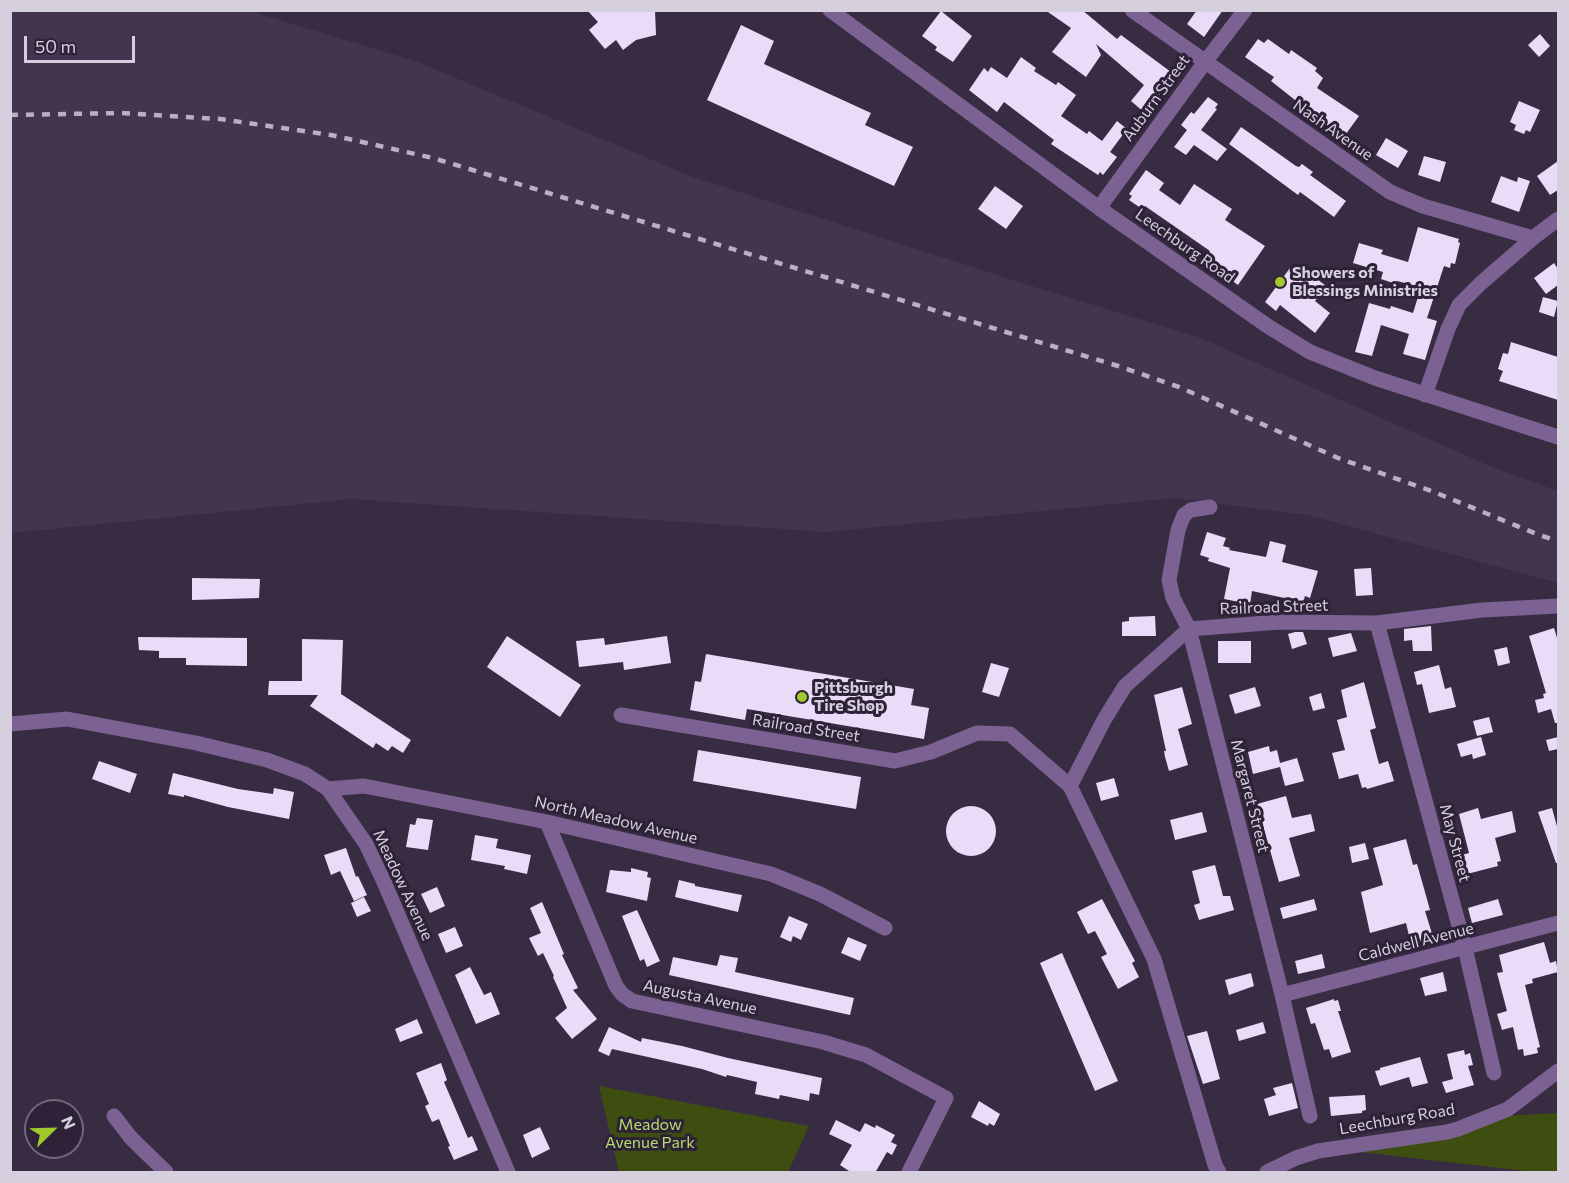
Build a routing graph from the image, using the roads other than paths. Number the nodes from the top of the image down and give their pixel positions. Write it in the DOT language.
graph roads {
  1 [pos="830,10"];
  2 [pos="1132,10"];
  3 [pos="1245,10"];
  4 [pos="1205,62"];
  5 [pos="1099,208"];
  6 [pos="1558,219"];
  7 [pos="1533,238"];
  8 [pos="1425,394"];
  9 [pos="1558,437"];
  10 [pos="1210,507"];
  11 [pos="1558,606"];
  12 [pos="1377,623"];
  13 [pos="1189,629"];
  14 [pos="621,715"];
  15 [pos="10,724"];
  16 [pos="1070,786"];
  17 [pos="328,789"];
  18 [pos="547,822"];
  19 [pos="1558,923"];
  20 [pos="885,928"];
  21 [pos="1465,948"];
  22 [pos="1282,994"];
  23 [pos="1558,1071"];
  24 [pos="1494,1073"];
  25 [pos="114,1116"];
  26 [pos="1310,1116"];
  27 [pos="166,1173"];
  28 [pos="508,1173"];
  29 [pos="909,1173"];
  30 [pos="1220,1173"];
  31 [pos="1268,1173"];
  1 -- 5 [label="street, Leechburg Road"];
  2 -- 4 [label="street, Nash Avenue"];
  3 -- 4 [label="street, Auburn Street"];
  4 -- 5 [label="street, Auburn Street"];
  4 -- 7 [label="street, Nash Avenue"];
  5 -- 8 [label="street, Leechburg Road"];
  6 -- 7 [label="street"];
  7 -- 8 [label="street"];
  8 -- 9 [label="street, Leechburg Road"];
  10 -- 13 [label="street, Margaret Street"];
  11 -- 12 [label="street, Railroad Street"];
  12 -- 13 [label="street, Railroad Street"];
  12 -- 21 [label="street, May Street"];
  13 -- 16 [label="street"];
  13 -- 22 [label="street, Margaret Street"];
  14 -- 16 [label="street, Railroad Street"];
  15 -- 17 [label="street, Meadow Avenue"];
  16 -- 30 [label="street, Railroad Street"];
  17 -- 18 [label="street, North Meadow Avenue"];
  17 -- 28 [label="street, Meadow Avenue"];
  18 -- 20 [label="street, North Meadow Avenue"];
  18 -- 29 [label="street, Augusta Avenue"];
  19 -- 21 [label="street, Caldwell Avenue"];
  21 -- 22 [label="street, Caldwell Avenue"];
  21 -- 24 [label="street, May Street"];
  22 -- 26 [label="street, Margaret Street"];
  23 -- 31 [label="street, Leechburg Road"];
  25 -- 27 [label="street"];
}
